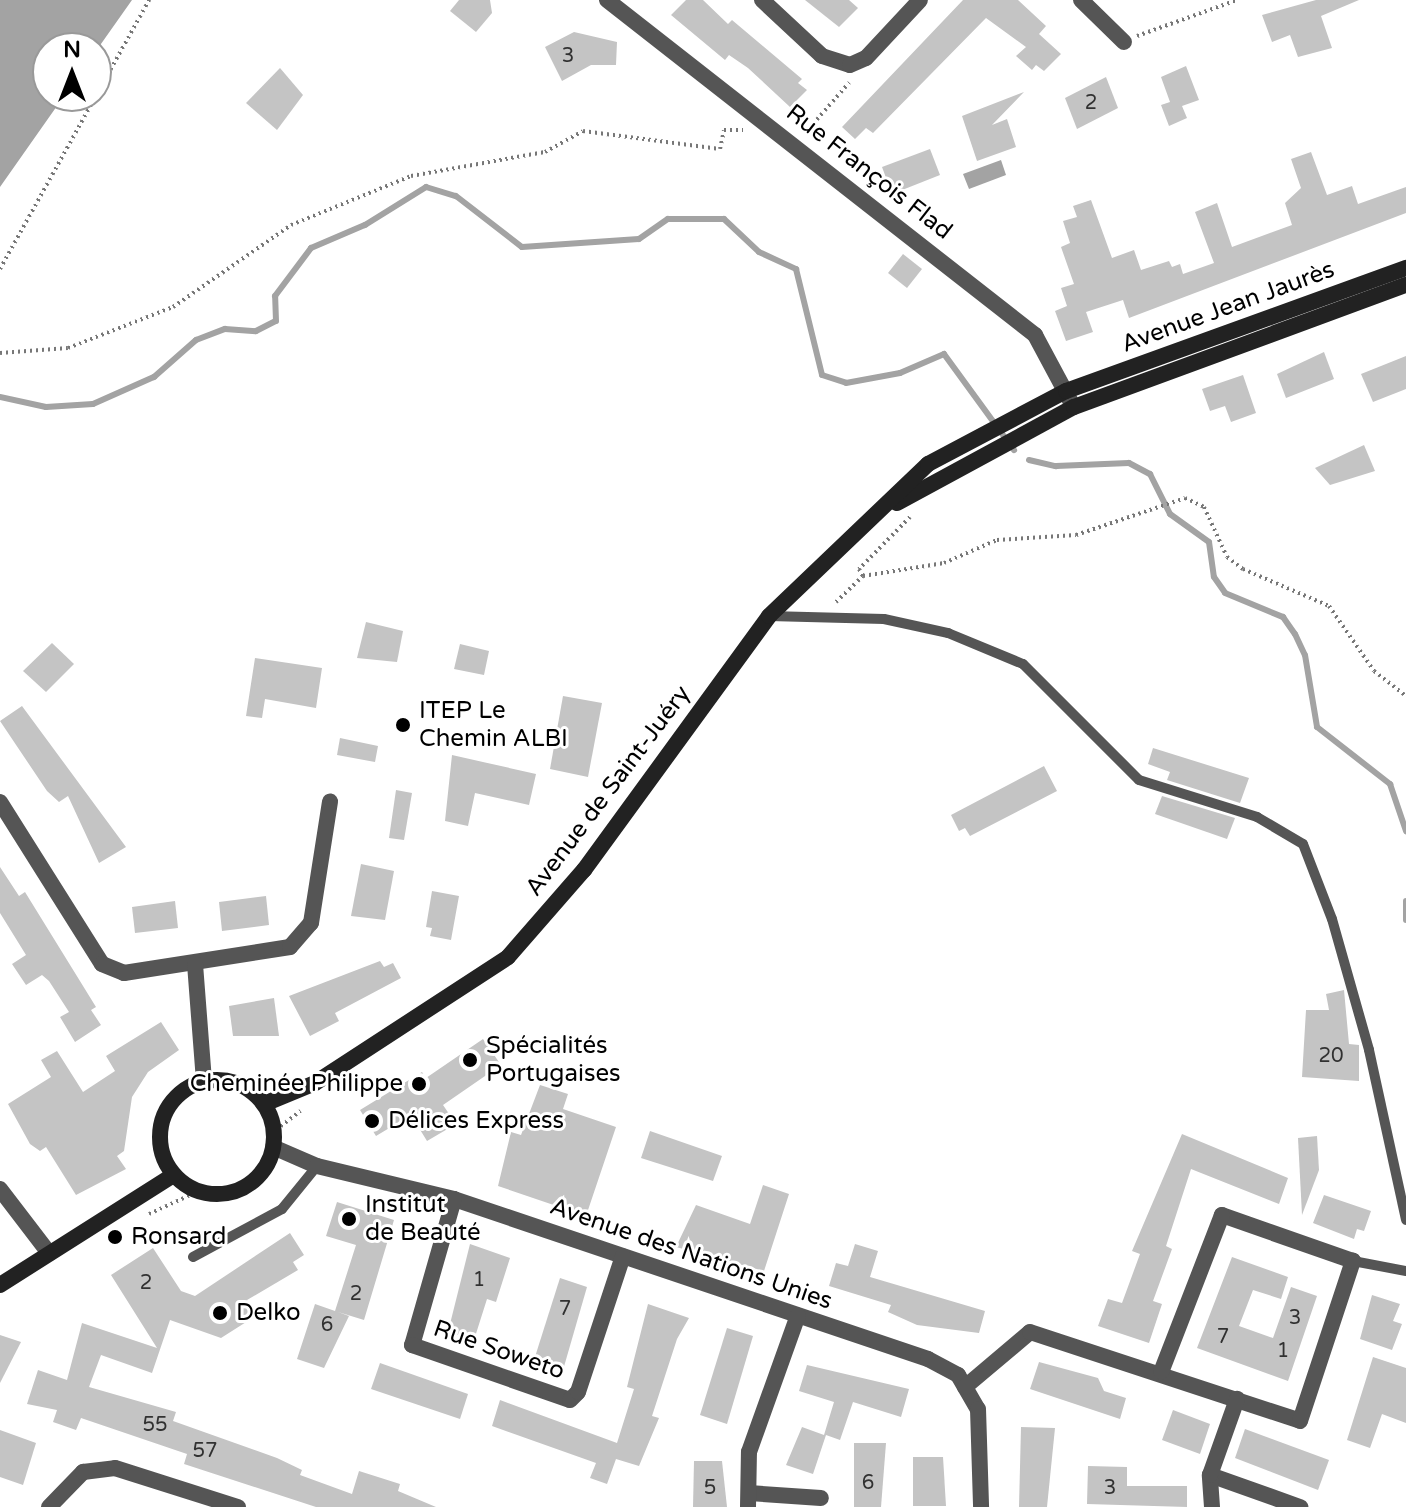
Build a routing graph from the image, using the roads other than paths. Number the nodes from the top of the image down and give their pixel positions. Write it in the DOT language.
graph roads {
  1 [pos="607,0"];
  2 [pos="762,0"];
  3 [pos="920,0"];
  4 [pos="1081,0"];
  5 [pos="1124,42"];
  6 [pos="1406,268"];
  7 [pos="1406,285"];
  8 [pos="1070,399"];
  9 [pos="769,616"];
  10 [pos="330,801"];
  11 [pos="0,802"];
  12 [pos="195,964"];
  13 [pos="204,1081"];
  14 [pos="264,1104"];
  15 [pos="273,1147"];
  16 [pos="317,1166"];
  17 [pos="173,1175"];
  18 [pos="0,1189"];
  19 [pos="454,1199"];
  20 [pos="1406,1220"];
  21 [pos="49,1253"];
  22 [pos="623,1256"];
  23 [pos="193,1257"];
  24 [pos="1353,1261"];
  25 [pos="1406,1271"];
  26 [pos="0,1285"];
  27 [pos="798,1315"];
  28 [pos="1161,1372"];
  29 [pos="965,1387"];
  30 [pos="1237,1399"];
  31 [pos="1210,1475"];
  32 [pos="821,1498"];
  33 [pos="748,1500"];
  34 [pos="49,1507"];
  35 [pos="238,1507"];
  36 [pos="981,1507"];
  37 [pos="1212,1507"];
  38 [pos="1300,1507"];
  1 -- 8 [label="street, Rue François Flad"];
  2 -- 3 [label="street"];
  4 -- 5 [label="street"];
  6 -- 8 [label="main road, Avenue Jean Jaurès"];
  7 -- 8 [label="main road, Avenue Jean Jaurès"];
  8 -- 9 [label="main road, Avenue de Saint-Juéry"];
  9 -- 14 [label="main road, Avenue de Saint-Juéry"];
  9 -- 20 [label="lane"];
  10 -- 12 [label="street"];
  11 -- 12 [label="street"];
  12 -- 13 [label="street"];
  13 -- 14 [label="main road"];
  13 -- 17 [label="main road"];
  14 -- 15 [label="main road"];
  15 -- 16 [label="street, Avenue des Nations Unies"];
  15 -- 17 [label="main road"];
  16 -- 19 [label="street, Avenue des Nations Unies"];
  16 -- 23 [label="lane"];
  17 -- 21 [label="main road"];
  18 -- 21 [label="street"];
  19 -- 22 [label="street, Avenue des Nations Unies"];
  19 -- 22 [label="street, Rue Soweto"];
  21 -- 26 [label="main road"];
  22 -- 27 [label="street, Avenue des Nations Unies"];
  24 -- 25 [label="lane"];
  24 -- 28 [label="street"];
  24 -- 30 [label="street"];
  27 -- 29 [label="street, Avenue des Nations Unies"];
  27 -- 33 [label="street"];
  28 -- 29 [label="street"];
  28 -- 30 [label="street"];
  29 -- 36 [label="street"];
  30 -- 31 [label="street"];
  31 -- 37 [label="street"];
  31 -- 38 [label="street"];
  32 -- 33 [label="street"];
  34 -- 35 [label="street"];
}
